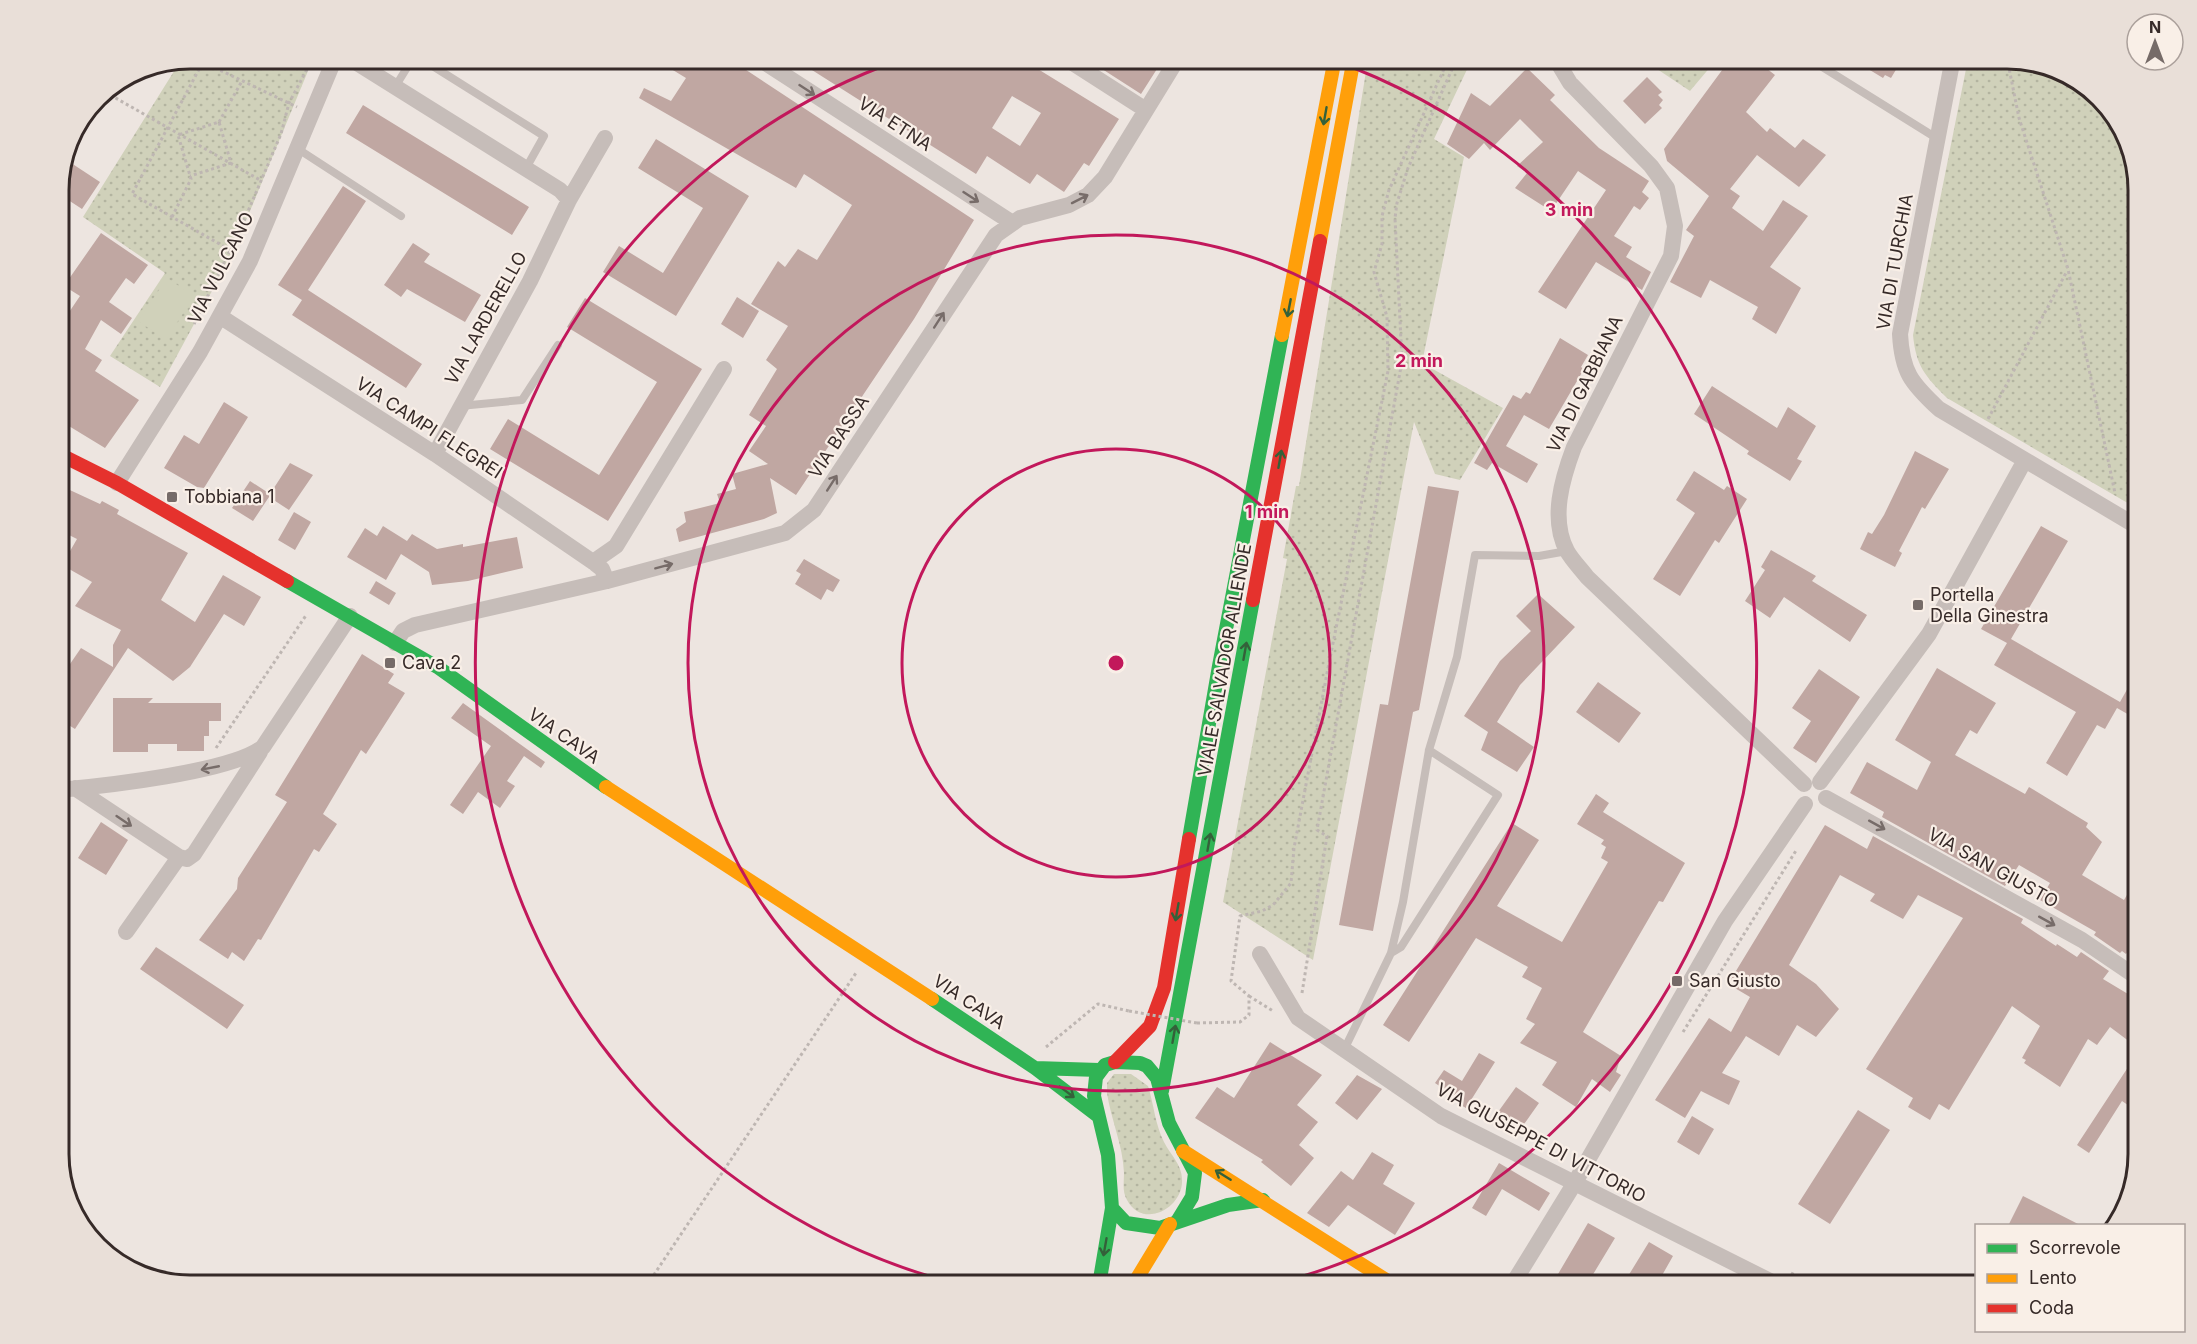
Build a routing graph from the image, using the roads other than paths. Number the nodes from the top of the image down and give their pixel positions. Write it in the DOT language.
graph roads {
  1 [pos="331,69"];
  2 [pos="366,69"];
  3 [pos="406,69"];
  4 [pos="437,69"];
  5 [pos="775,69"];
  6 [pos="1082,69"];
  7 [pos="1171,69"];
  8 [pos="1333,69"];
  9 [pos="1351,69"];
  10 [pos="1562,69"];
  11 [pos="1826,69"];
  12 [pos="1951,69"];
  13 [pos="395,87"];
  14 [pos="1146,110"];
  15 [pos="605,138"];
  16 [pos="1938,139"];
  17 [pos="298,149"];
  18 [pos="525,170"];
  19 [pos="569,200"];
  20 [pos="401,216"];
  21 [pos="1011,222"];
  22 [pos="221,317"];
  23 [pos="558,345"];
  24 [pos="724,369"];
  25 [pos="460,406"];
  26 [pos="435,454"];
  27 [pos="69,459"];
  28 [pos="2025,460"];
  29 [pos="117,483"];
  30 [pos="2128,521"];
  31 [pos="1567,551"];
  32 [pos="593,561"];
  33 [pos="607,581"];
  34 [pos="350,616"];
  35 [pos="395,644"];
  36 [pos="263,747"];
  37 [pos="1429,750"];
  38 [pos="1817,788"];
  39 [pos="69,789"];
  40 [pos="69,790"];
  41 [pos="179,857"];
  42 [pos="126,932"];
  43 [pos="1390,952"];
  44 [pos="1260,954"];
  45 [pos="2128,971"];
  46 [pos="1344,1050"];
  47 [pos="1115,1062"];
  48 [pos="1035,1068"];
  49 [pos="1099,1070"];
  50 [pos="1162,1091"];
  51 [pos="1098,1116"];
  52 [pos="1183,1150"];
  53 [pos="1574,1184"];
  54 [pos="1263,1200"];
  55 [pos="1112,1208"];
  56 [pos="1174,1222"];
  57 [pos="1101,1275"];
  58 [pos="1140,1275"];
  59 [pos="1377,1275"];
  60 [pos="1519,1275"];
  61 [pos="1756,1275"];
  1 -- 17 [label="street, VIA VULCANO"];
  2 -- 13 [label="street"];
  3 -- 13 [label="lane"];
  4 -- 18 [label="lane"];
  5 -- 21 [label="street, VIA ETNA, one-way"];
  6 -- 14 [label="street"];
  7 -- 14 [label="street, VIA BASSA"];
  8 -- 47 [label="main road, VIALE SALVADOR ALLENDE, one-way"];
  50 -- 9 [label="main road, VIALE SALVADOR ALLENDE, one-way"];
  10 -- 31 [label="street, VIA DI GABBIANA"];
  11 -- 16 [label="lane"];
  12 -- 16 [label="street, VIA DI TURCHIA"];
  13 -- 18 [label="street"];
  21 -- 14 [label="street, VIA BASSA, one-way"];
  15 -- 19 [label="street, VIA LARDERELLO"];
  16 -- 28 [label="street, VIA DI TURCHIA"];
  17 -- 20 [label="lane"];
  17 -- 22 [label="street, VIA VULCANO"];
  18 -- 19 [label="street"];
  19 -- 25 [label="street, VIA LARDERELLO"];
  33 -- 21 [label="street, VIA BASSA, one-way"];
  22 -- 26 [label="street, VIA CAMPI FLEGREI"];
  22 -- 29 [label="street, VIA VULCANO"];
  23 -- 25 [label="lane"];
  24 -- 32 [label="street"];
  25 -- 26 [label="street, VIA LARDERELLO"];
  26 -- 32 [label="street, VIA CAMPI FLEGREI"];
  27 -- 29 [label="main road, VIA CAVA"];
  28 -- 30 [label="street, VIA DI TURCHIA"];
  28 -- 38 [label="street"];
  29 -- 34 [label="main road, VIA CAVA"];
  31 -- 37 [label="lane"];
  31 -- 38 [label="street, VIA DI GABBIANA"];
  32 -- 33 [label="street, VIA CAMPI FLEGREI"];
  33 -- 35 [label="street, VIA BASSA"];
  34 -- 35 [label="main road, VIA CAVA"];
  34 -- 36 [label="street"];
  35 -- 48 [label="main road, VIA CAVA"];
  36 -- 39 [label="street, one-way"];
  36 -- 41 [label="street"];
  37 -- 43 [label="lane"];
  37 -- 43 [label="lane"];
  38 -- 45 [label="street, VIA SAN GIUSTO, one-way"];
  38 -- 53 [label="street"];
  40 -- 41 [label="street, one-way"];
  41 -- 42 [label="street"];
  43 -- 46 [label="lane"];
  44 -- 46 [label="street, VIA GIUSEPPE DI VITTORIO"];
  46 -- 53 [label="street, VIA GIUSEPPE DI VITTORIO"];
  47 -- 49 [label="main road"];
  47 -- 50 [label="main road"];
  48 -- 49 [label="main road"];
  48 -- 51 [label="main road, VIA CAVA, one-way"];
  49 -- 51 [label="main road"];
  50 -- 52 [label="main road"];
  51 -- 55 [label="main road"];
  54 -- 52 [label="main road, one-way"];
  52 -- 56 [label="main road"];
  53 -- 60 [label="street"];
  53 -- 61 [label="street, VIA GIUSEPPE DI VITTORIO"];
  54 -- 56 [label="main road"];
  54 -- 59 [label="main road"];
  55 -- 56 [label="main road"];
  55 -- 57 [label="main road, one-way"];
  56 -- 58 [label="main road"];
}
